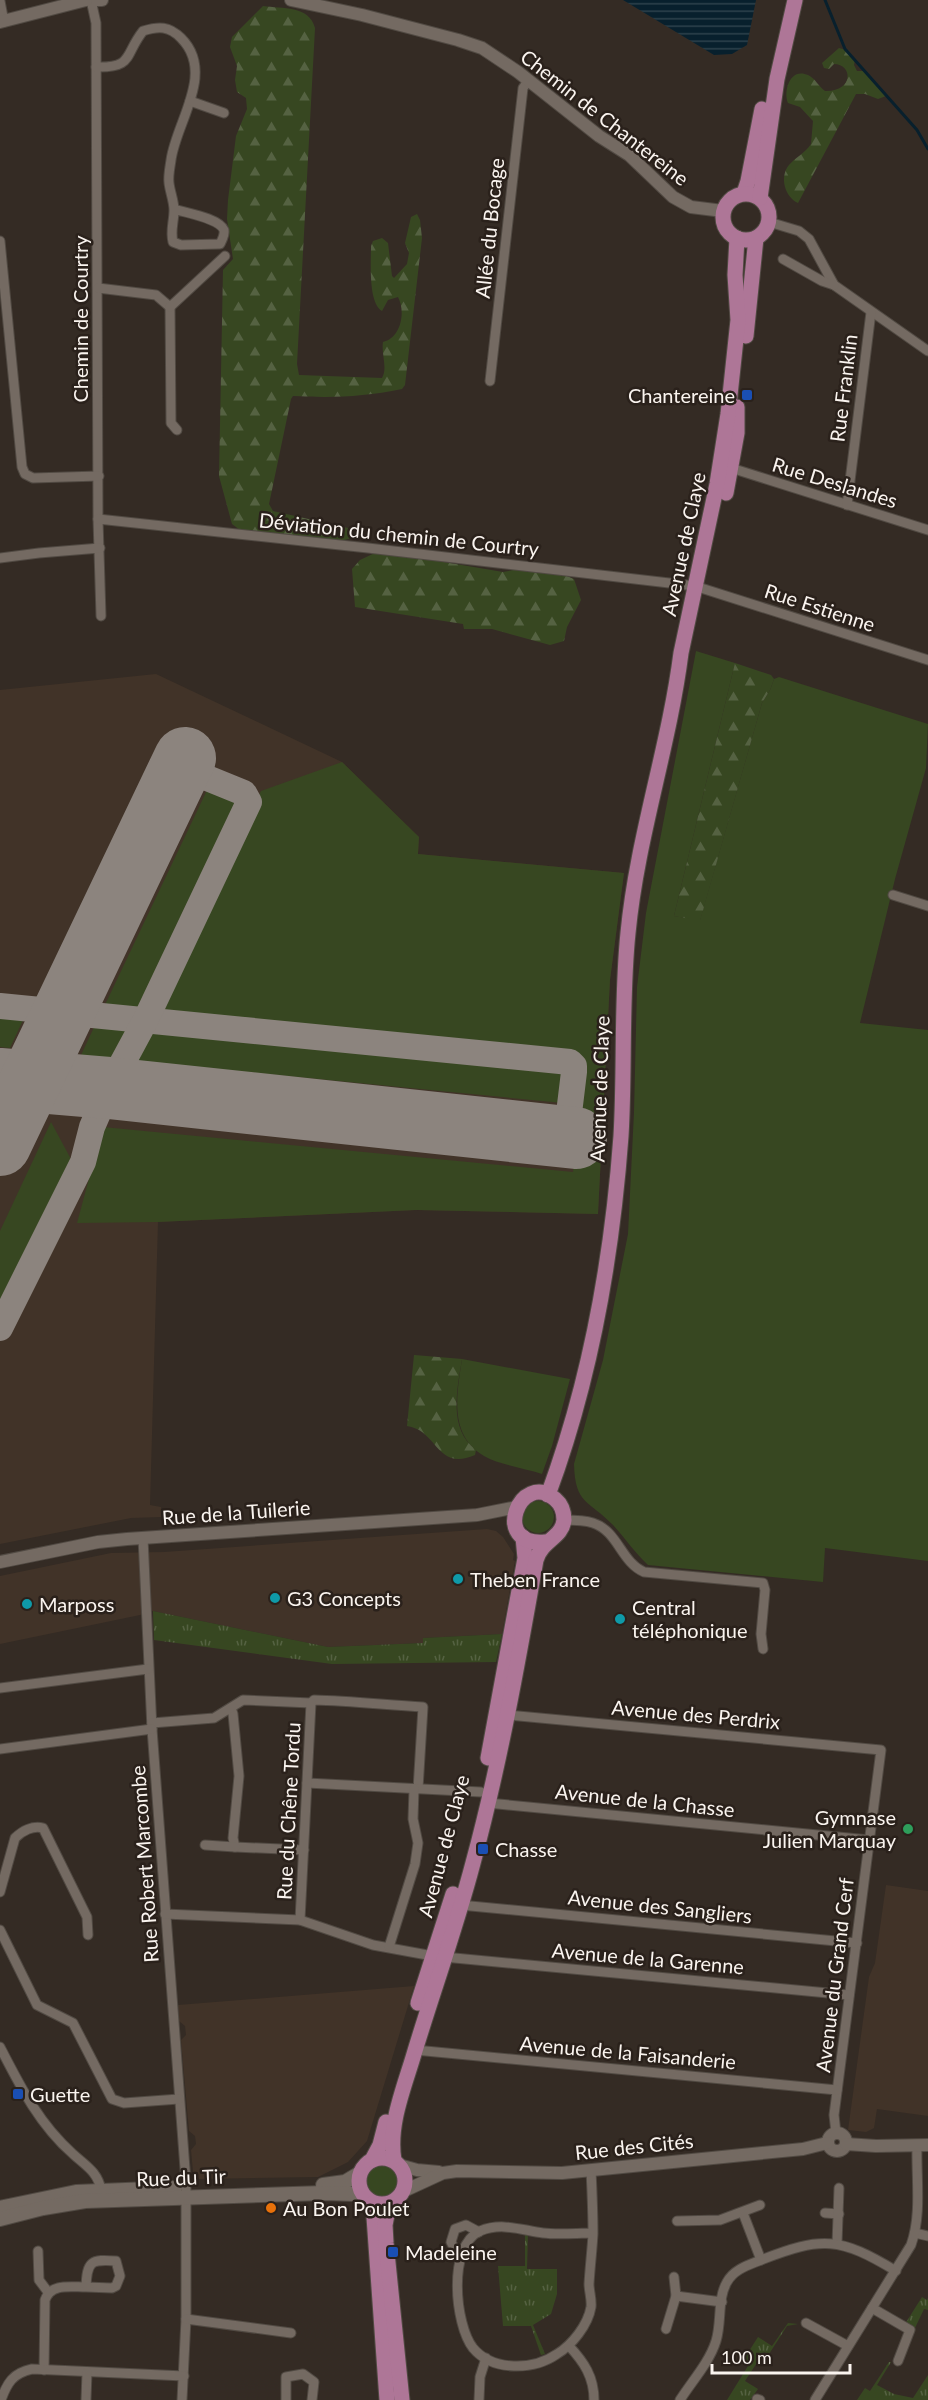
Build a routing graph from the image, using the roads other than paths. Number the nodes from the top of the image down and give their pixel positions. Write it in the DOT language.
graph roads {
  1 [pos="83,0"];
  2 [pos="102,0"];
  3 [pos="291,0"];
  4 [pos="785,0"];
  5 [pos="795,0"];
  6 [pos="0,1"];
  7 [pos="2,22"];
  8 [pos="96,23"];
  9 [pos="96,67"];
  10 [pos="528,81"];
  11 [pos="190,101"];
  12 [pos="224,113"];
  13 [pos="744,193"];
  14 [pos="760,198"];
  15 [pos="174,209"];
  16 [pos="723,211"];
  17 [pos="769,222"];
  18 [pos="736,238"];
  19 [pos="756,238"];
  20 [pos="0,241"];
  21 [pos="225,256"];
  22 [pos="783,259"];
  23 [pos="834,285"];
  24 [pos="98,288"];
  25 [pos="170,308"];
  26 [pos="871,312"];
  27 [pos="928,351"];
  28 [pos="490,381"];
  29 [pos="728,414"];
  30 [pos="177,430"];
  31 [pos="731,468"];
  32 [pos="99,476"];
  33 [pos="847,505"];
  34 [pos="98,519"];
  35 [pos="928,530"];
  36 [pos="100,548"];
  37 [pos="0,558"];
  38 [pos="698,587"];
  39 [pos="101,616"];
  40 [pos="928,660"];
  41 [pos="893,895"];
  42 [pos="928,906"];
  43 [pos="548,1495"];
  44 [pos="517,1507"];
  45 [pos="477,1515"];
  46 [pos="564,1520"];
  47 [pos="520,1533"];
  48 [pos="143,1538"];
  49 [pos="545,1542"];
  50 [pos="0,1562"];
  51 [pos="763,1649"];
  52 [pos="148,1669"];
  53 [pos="0,1688"];
  54 [pos="311,1703"];
  55 [pos="231,1708"];
  56 [pos="507,1715"];
  57 [pos="152,1726"];
  58 [pos="0,1749"];
  59 [pos="881,1750"];
  60 [pos="307,1783"];
  61 [pos="416,1789"];
  62 [pos="485,1798"];
  63 [pos="869,1840"];
  64 [pos="205,1845"];
  65 [pos="236,1847"];
  66 [pos="304,1850"];
  67 [pos="0,1892"];
  68 [pos="460,1905"];
  69 [pos="165,1914"];
  70 [pos="300,1920"];
  71 [pos="0,1930"];
  72 [pos="88,1935"];
  73 [pos="857,1943"];
  74 [pos="389,1947"];
  75 [pos="439,1957"];
  76 [pos="849,1995"];
  77 [pos="0,2047"];
  78 [pos="415,2050"];
  79 [pos="837,2090"];
  80 [pos="179,2099"];
  81 [pos="836,2133"];
  82 [pos="827,2143"];
  83 [pos="846,2144"];
  84 [pos="922,2145"];
  85 [pos="372,2160"];
  86 [pos="397,2162"];
  87 [pos="591,2170"];
  88 [pos="360,2173"];
  89 [pos="443,2173"];
  90 [pos="839,2187"];
  91 [pos="404,2191"];
  92 [pos="186,2192"];
  93 [pos="101,2195"];
  94 [pos="376,2201"];
  95 [pos="760,2205"];
  96 [pos="2,2210"];
  97 [pos="742,2213"];
  98 [pos="825,2213"];
  99 [pos="839,2214"];
  100 [pos="676,2221"];
  101 [pos="479,2232"];
  102 [pos="593,2233"];
  103 [pos="915,2233"];
  104 [pos="928,2236"];
  105 [pos="837,2244"];
  106 [pos="38,2251"];
  107 [pos="459,2257"];
  108 [pos="762,2260"];
  109 [pos="896,2271"];
  110 [pos="674,2277"];
  111 [pos="86,2287"];
  112 [pos="48,2292"];
  113 [pos="676,2296"];
  114 [pos="722,2302"];
  115 [pos="873,2308"];
  116 [pos="186,2319"];
  117 [pos="806,2323"];
  118 [pos="666,2328"];
  119 [pos="291,2333"];
  120 [pos="569,2346"];
  121 [pos="848,2346"];
  122 [pos="486,2358"];
  123 [pos="898,2361"];
  124 [pos="44,2370"];
  125 [pos="87,2372"];
  126 [pos="184,2376"];
  127 [pos="1,2400"];
  128 [pos="86,2400"];
  129 [pos="182,2400"];
  130 [pos="286,2400"];
  131 [pos="312,2400"];
  132 [pos="387,2400"];
  133 [pos="402,2400"];
  134 [pos="479,2400"];
  135 [pos="594,2400"];
  136 [pos="680,2400"];
  137 [pos="815,2400"];
  1 -- 2 [label="street"];
  1 -- 7 [label="street"];
  1 -- 8 [label="street, Chemin de Courtry"];
  2 -- 8 [label="street, Chemin de Courtry"];
  3 -- 10 [label="street, Chemin de Chantereine"];
  4 -- 13 [label="main road"];
  5 -- 14 [label="main road"];
  6 -- 7 [label="street"];
  8 -- 9 [label="street, Chemin de Courtry"];
  9 -- 11 [label="street"];
  9 -- 24 [label="street, Chemin de Courtry"];
  10 -- 16 [label="street, Chemin de Chantereine"];
  10 -- 28 [label="street, Allée du Bocage"];
  11 -- 12 [label="street"];
  11 -- 15 [label="street"];
  13 -- 14 [label="main road"];
  13 -- 16 [label="main road"];
  14 -- 17 [label="main road"];
  15 -- 15 [label="street"];
  16 -- 18 [label="main road, Avenue de Claye"];
  17 -- 19 [label="main road"];
  17 -- 23 [label="street"];
  18 -- 19 [label="main road"];
  18 -- 29 [label="main road, Avenue de Claye"];
  19 -- 31 [label="main road, Avenue de Claye"];
  20 -- 32 [label="street"];
  21 -- 25 [label="street"];
  22 -- 23 [label="street"];
  23 -- 26 [label="street"];
  24 -- 25 [label="street"];
  24 -- 32 [label="street, Chemin de Courtry"];
  25 -- 30 [label="street"];
  26 -- 27 [label="street"];
  26 -- 33 [label="street, Rue Franklin"];
  29 -- 31 [label="main road, Avenue de Claye"];
  29 -- 38 [label="main road, Avenue de Claye"];
  31 -- 33 [label="street, Rue Deslandes"];
  31 -- 38 [label="main road, Avenue de Claye"];
  32 -- 34 [label="street, Chemin de Courtry"];
  33 -- 35 [label="street, Rue Deslandes"];
  34 -- 36 [label="street, Chemin de Courtry"];
  34 -- 38 [label="street, Déviation du chemin de Courtry"];
  36 -- 37 [label="street"];
  36 -- 39 [label="street, Chemin de Courtry"];
  38 -- 40 [label="street, Rue Estienne"];
  38 -- 43 [label="main road, Avenue de Claye"];
  41 -- 42 [label="street"];
  43 -- 44 [label="main road"];
  43 -- 46 [label="main road"];
  44 -- 45 [label="street, Rue de la Tuilerie"];
  44 -- 47 [label="main road, Avenue de Claye"];
  45 -- 47 [label="street, Rue de la Tuilerie"];
  45 -- 48 [label="street, Rue de la Tuilerie"];
  46 -- 49 [label="main road, Avenue de Claye"];
  46 -- 51 [label="street"];
  47 -- 49 [label="main road"];
  47 -- 62 [label="main road, Avenue de Claye"];
  48 -- 50 [label="street, Rue de la Tuilerie"];
  48 -- 52 [label="street, Rue Robert Marcombe"];
  49 -- 56 [label="main road, Avenue de Claye"];
  52 -- 53 [label="street"];
  52 -- 57 [label="street, Rue Robert Marcombe"];
  54 -- 55 [label="street"];
  54 -- 60 [label="street, Rue du Chêne Tordu"];
  54 -- 61 [label="street"];
  55 -- 57 [label="street"];
  55 -- 65 [label="street"];
  56 -- 59 [label="street, Avenue des Perdrix"];
  56 -- 62 [label="main road, Avenue de Claye"];
  57 -- 58 [label="street"];
  57 -- 69 [label="street, Rue Robert Marcombe"];
  59 -- 63 [label="street, Avenue du Grand Cerf"];
  60 -- 61 [label="street, Avenue de la Chasse"];
  60 -- 66 [label="street, Rue du Chêne Tordu"];
  61 -- 62 [label="street, Avenue de la Chasse"];
  61 -- 74 [label="street"];
  62 -- 63 [label="street, Avenue de la Chasse"];
  62 -- 68 [label="main road, Avenue de Claye"];
  62 -- 75 [label="main road, Avenue de Claye"];
  63 -- 73 [label="street, Avenue du Grand Cerf"];
  64 -- 65 [label="street"];
  65 -- 66 [label="street"];
  66 -- 70 [label="street, Rue du Chêne Tordu"];
  67 -- 72 [label="street"];
  68 -- 73 [label="street, Avenue des Sangliers"];
  68 -- 75 [label="main road, Avenue de Claye"];
  69 -- 70 [label="street, Avenue de la Garenne"];
  69 -- 80 [label="street, Rue Robert Marcombe"];
  70 -- 74 [label="street, Avenue de la Garenne"];
  71 -- 80 [label="street"];
  73 -- 76 [label="street, Avenue du Grand Cerf"];
  74 -- 75 [label="street, Avenue de la Garenne"];
  75 -- 76 [label="street, Avenue de la Garenne"];
  75 -- 78 [label="main road, Avenue de Claye"];
  75 -- 85 [label="main road, Avenue de Claye"];
  76 -- 79 [label="street, Avenue du Grand Cerf"];
  77 -- 93 [label="street"];
  78 -- 79 [label="street, Avenue de la Faisanderie"];
  78 -- 86 [label="main road, Avenue de Claye"];
  79 -- 81 [label="street, Avenue du Grand Cerf"];
  80 -- 92 [label="street, Rue Robert Marcombe"];
  81 -- 82 [label="street"];
  81 -- 83 [label="street"];
  82 -- 83 [label="street"];
  82 -- 87 [label="street, Rue des Cités"];
  83 -- 84 [label="street"];
  84 -- 103 [label="street"];
  85 -- 86 [label="main road"];
  85 -- 88 [label="main road"];
  86 -- 89 [label="street, Rue des Cités"];
  86 -- 91 [label="main road"];
  87 -- 89 [label="street, Rue des Cités"];
  87 -- 102 [label="street"];
  88 -- 92 [label="main road, Rue du Tir"];
  88 -- 94 [label="main road"];
  89 -- 91 [label="street, Rue des Cités"];
  90 -- 99 [label="street"];
  91 -- 94 [label="main road"];
  92 -- 93 [label="main road, Rue du Tir"];
  92 -- 94 [label="main road, Rue du Tir"];
  92 -- 116 [label="street, Rue Robert Marcombe"];
  93 -- 96 [label="main road, Rue du Tir"];
  94 -- 132 [label="main road"];
  94 -- 133 [label="main road"];
  95 -- 97 [label="street"];
  97 -- 100 [label="street"];
  97 -- 108 [label="street"];
  98 -- 99 [label="street"];
  99 -- 105 [label="street"];
  101 -- 102 [label="street"];
  101 -- 107 [label="street"];
  101 -- 107 [label="street"];
  102 -- 120 [label="street"];
  103 -- 104 [label="street"];
  103 -- 109 [label="street"];
  105 -- 108 [label="street"];
  105 -- 109 [label="street"];
  106 -- 112 [label="street"];
  107 -- 122 [label="street"];
  108 -- 114 [label="street"];
  109 -- 115 [label="street"];
  110 -- 113 [label="street"];
  111 -- 112 [label="street"];
  112 -- 124 [label="street"];
  113 -- 114 [label="street"];
  113 -- 118 [label="street"];
  114 -- 136 [label="street"];
  115 -- 121 [label="street"];
  115 -- 123 [label="street"];
  116 -- 119 [label="street"];
  116 -- 126 [label="street, Rue Robert Marcombe"];
  117 -- 121 [label="street"];
  120 -- 122 [label="street"];
  120 -- 135 [label="street"];
  121 -- 137 [label="street"];
  122 -- 134 [label="street"];
  124 -- 125 [label="street"];
  124 -- 127 [label="street"];
  125 -- 126 [label="street"];
  125 -- 128 [label="street"];
  126 -- 129 [label="street, Rue Robert Marcombe"];
  130 -- 131 [label="street"];
}
